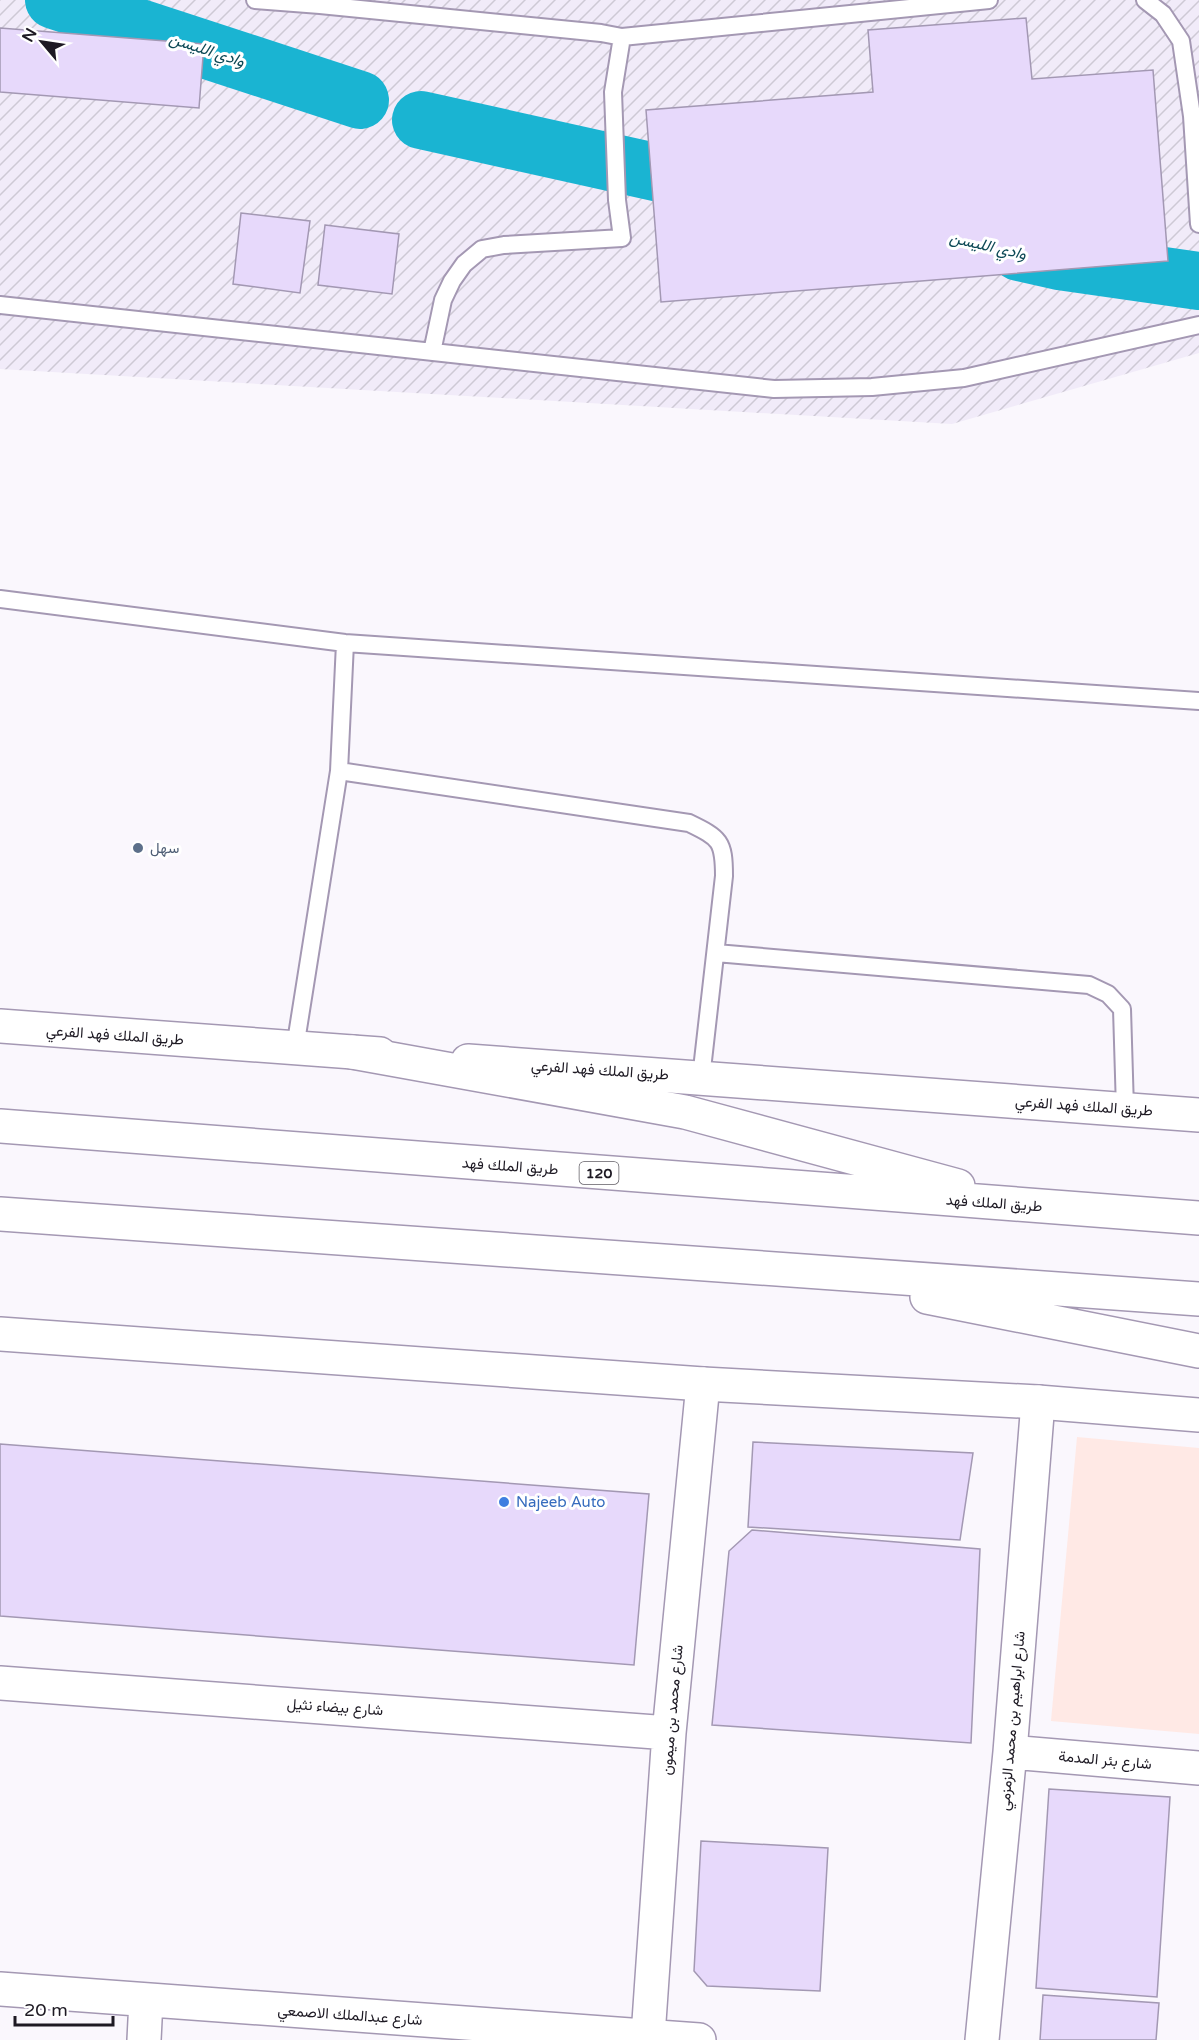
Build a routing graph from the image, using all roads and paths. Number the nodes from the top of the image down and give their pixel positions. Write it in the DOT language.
graph roads {
  1 [pos="255,0"];
  2 [pos="989,0"];
  3 [pos="1145,0"];
  4 [pos="908,3"];
  5 [pos="622,37"];
  6 [pos="1199,224"];
  7 [pos="0,305"];
  8 [pos="1199,325"];
  9 [pos="432,352"];
  10 [pos="0,598"];
  11 [pos="345,643"];
  12 [pos="1199,701"];
  13 [pos="339,771"];
  14 [pos="716,953"];
  15 [pos="0,1026"];
  16 [pos="295,1048"];
  17 [pos="352,1052"];
  18 [pos="701,1078"];
  19 [pos="1125,1109"];
  20 [pos="1199,1115"];
  21 [pos="0,1126"];
  22 [pos="1035,1206"];
  23 [pos="0,1214"];
  24 [pos="1199,1218"];
  25 [pos="790,1269"];
  26 [pos="1199,1299"];
  27 [pos="0,1334"];
  28 [pos="1199,1351"];
  29 [pos="703,1384"];
  30 [pos="1038,1402"];
  31 [pos="1199,1414"];
  32 [pos="0,1683"];
  33 [pos="669,1733"];
  34 [pos="1010,1752"];
  35 [pos="1199,1768"];
  36 [pos="0,1989"];
  37 [pos="146,2000"];
  38 [pos="648,2036"];
  39 [pos="144,2040"];
  40 [pos="699,2040"];
  41 [pos="982,2040"];
  1 -- 5 [label="lane"];
  2 -- 4 [label="lane"];
  3 -- 6 [label="lane"];
  4 -- 5 [label="lane"];
  5 -- 9 [label="lane"];
  7 -- 9 [label="lane"];
  8 -- 9 [label="lane"];
  10 -- 11 [label="lane"];
  11 -- 12 [label="lane"];
  11 -- 13 [label="lane"];
  13 -- 14 [label="lane"];
  13 -- 16 [label="lane"];
  14 -- 18 [label="lane"];
  14 -- 19 [label="lane"];
  15 -- 16 [label="main road, طريق الملك فهد الفرعي"];
  16 -- 17 [label="main road, طريق الملك فهد الفرعي"];
  17 -- 18 [label="main road, طريق الملك فهد الفرعي"];
  17 -- 22 [label="main road"];
  18 -- 19 [label="main road, طريق الملك فهد الفرعي"];
  19 -- 20 [label="main road, طريق الملك فهد الفرعي"];
  21 -- 22 [label="main road, طريق الملك فهد / 120"];
  22 -- 24 [label="main road, طريق الملك فهد / 120"];
  23 -- 25 [label="main road"];
  25 -- 26 [label="main road"];
  25 -- 28 [label="main road"];
  27 -- 29 [label="main road"];
  29 -- 30 [label="main road"];
  29 -- 33 [label="main road, شارع محمد بن ميمون"];
  30 -- 31 [label="main road"];
  30 -- 34 [label="main road, شارع ابراهيم بن محمد الزمزمي"];
  32 -- 33 [label="main road, شارع بيضاء نثيل"];
  33 -- 38 [label="main road, شارع محمد بن ميمون"];
  34 -- 35 [label="main road, شارع بئر المدمة"];
  34 -- 41 [label="main road, شارع ابراهيم بن محمد الزمزمي"];
  36 -- 37 [label="main road, شارع عبدالملك الاصمعي"];
  37 -- 38 [label="main road, شارع عبدالملك الاصمعي"];
  37 -- 39 [label="main road"];
  38 -- 40 [label="main road, شارع عبدالملك الاصمعي"];
}
